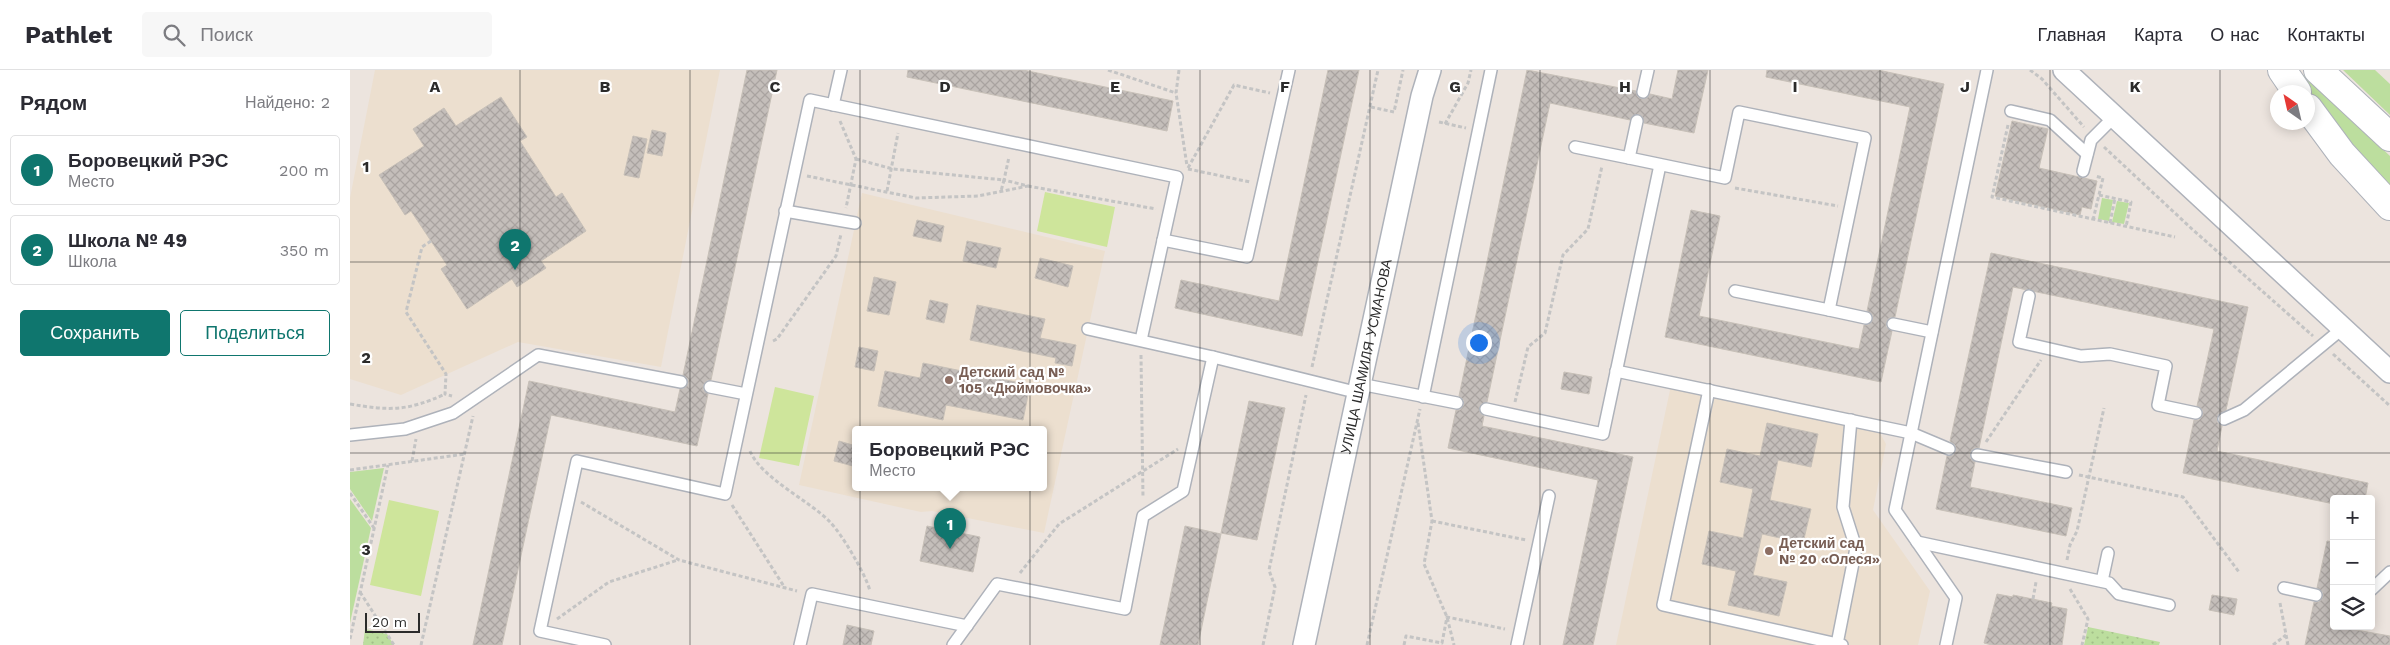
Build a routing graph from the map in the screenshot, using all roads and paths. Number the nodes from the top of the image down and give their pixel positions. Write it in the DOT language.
graph roads {
  1 [pos="841,70"];
  2 [pos="1108,70"];
  3 [pos="1179,70"];
  4 [pos="1289,70"];
  5 [pos="1378,70"];
  6 [pos="1404,70"];
  7 [pos="1430,70"];
  8 [pos="1471,70"];
  9 [pos="1491,70"];
  10 [pos="1648,70"];
  11 [pos="1987,70"];
  12 [pos="2030,70"];
  13 [pos="2064,70"];
  14 [pos="2282,70"];
  15 [pos="2318,70"];
  16 [pos="2292,85"];
  17 [pos="1643,92"];
  18 [pos="1176,93"];
  19 [pos="1283,95"];
  20 [pos="833,105"];
  21 [pos="1370,107"];
  22 [pos="2010,111"];
  23 [pos="2114,116"];
  24 [pos="2315,117"];
  25 [pos="900,119"];
  26 [pos="1637,121"];
  27 [pos="1439,122"];
  28 [pos="1445,124"];
  29 [pos="1478,130"];
  30 [pos="2093,137"];
  31 [pos="2390,137"];
  32 [pos="1012,142"];
  33 [pos="1575,147"];
  34 [pos="1605,153"];
  35 [pos="2087,154"];
  36 [pos="1629,158"];
  37 [pos="856,159"];
  38 [pos="1660,165"];
  39 [pos="893,169"];
  40 [pos="1187,169"];
  41 [pos="794,173"];
  42 [pos="2088,173"];
  43 [pos="1177,176"];
  44 [pos="1725,178"];
  45 [pos="1004,180"];
  46 [pos="851,184"];
  47 [pos="1263,185"];
  48 [pos="1028,186"];
  49 [pos="887,191"];
  50 [pos="1001,191"];
  51 [pos="2099,195"];
  52 [pos="2116,198"];
  53 [pos="2390,206"];
  54 [pos="1850,209"];
  55 [pos="786,212"];
  56 [pos="1169,212"];
  57 [pos="2093,220"];
  58 [pos="849,222"];
  59 [pos="2110,223"];
  60 [pos="2126,226"];
  61 [pos="2175,237"];
  62 [pos="1163,240"];
  63 [pos="431,241"];
  64 [pos="1735,291"];
  65 [pos="2029,296"];
  66 [pos="1829,310"];
  67 [pos="1866,318"];
  68 [pos="1893,324"];
  69 [pos="2343,328"];
  70 [pos="1088,329"];
  71 [pos="1932,332"];
  72 [pos="1141,340"];
  73 [pos="2317,340"];
  74 [pos="756,348"];
  75 [pos="2048,348"];
  76 [pos="2331,352"];
  77 [pos="1213,357"];
  78 [pos="1616,371"];
  79 [pos="2390,372"];
  80 [pos="681,382"];
  81 [pos="1308,382"];
  82 [pos="710,387"];
  83 [pos="1360,389"];
  84 [pos="1709,390"];
  85 [pos="445,394"];
  86 [pos="746,394"];
  87 [pos="1423,396"];
  88 [pos="475,398"];
  89 [pos="1457,403"];
  90 [pos="350,404"];
  91 [pos="2390,406"];
  92 [pos="2104,408"];
  93 [pos="1486,409"];
  94 [pos="2196,413"];
  95 [pos="1512,415"];
  96 [pos="2224,419"];
  97 [pos="1851,420"];
  98 [pos="1417,421"];
  99 [pos="740,426"];
  100 [pos="1911,433"];
  101 [pos="350,435"];
  102 [pos="1194,439"];
  103 [pos="1949,449"];
  104 [pos="465,454"];
  105 [pos="1977,455"];
  106 [pos="388,465"];
  107 [pos="350,470"];
  108 [pos="1143,472"];
  109 [pos="2066,472"];
  110 [pos="2089,477"];
  111 [pos="350,494"];
  112 [pos="725,494"];
  113 [pos="570,495"];
  114 [pos="1549,496"];
  115 [pos="1143,516"];
  116 [pos="1432,521"];
  117 [pos="374,528"];
  118 [pos="1917,542"];
  119 [pos="1539,543"];
  120 [pos="2108,554"];
  121 [pos="679,560"];
  122 [pos="2239,572"];
  123 [pos="2390,572"];
  124 [pos="2064,573"];
  125 [pos="2102,581"];
  126 [pos="997,584"];
  127 [pos="2375,586"];
  128 [pos="2284,588"];
  129 [pos="360,592"];
  130 [pos="2316,595"];
  131 [pos="2280,603"];
  132 [pos="2169,605"];
  133 [pos="873,607"];
  134 [pos="1447,618"];
  135 [pos="352,626"];
  136 [pos="967,626"];
  137 [pos="540,631"];
  138 [pos="1520,632"];
  139 [pos="2286,635"];
  140 [pos="350,639"];
  141 [pos="1839,644"];
  142 [pos="394,645"];
  143 [pos="421,645"];
  144 [pos="605,645"];
  145 [pos="800,645"];
  146 [pos="953,645"];
  147 [pos="1263,645"];
  148 [pos="1304,645"];
  149 [pos="1367,645"];
  150 [pos="1404,645"];
  151 [pos="1454,645"];
  152 [pos="1518,645"];
  153 [pos="1946,645"];
  154 [pos="2082,645"];
  155 [pos="2273,645"];
  156 [pos="2288,645"];
  1 -- 20 [label="lane"];
  2 -- 18 [label="path"];
  3 -- 18 [label="path"];
  4 -- 19 [label="lane"];
  5 -- 21 [label="path"];
  6 -- 21 [label="path"];
  7 -- 83 [label="street, УЛИЦА ШАМИЛЯ УСМАНОВА"];
  8 -- 28 [label="path"];
  9 -- 29 [label="lane"];
  10 -- 17 [label="lane"];
  11 -- 71 [label="lane"];
  12 -- 30 [label="path"];
  13 -- 23 [label="street"];
  14 -- 16 [label="main road"];
  15 -- 31 [label="main road"];
  18 -- 40 [label="path"];
  19 -- 40 [label="path"];
  19 -- 47 [label="lane"];
  20 -- 25 [label="lane"];
  20 -- 37 [label="path"];
  20 -- 41 [label="lane"];
  21 -- 81 [label="path"];
  22 -- 35 [label="lane"];
  22 -- 57 [label="path"];
  23 -- 30 [label="lane"];
  23 -- 69 [label="street"];
  24 -- 53 [label="main road"];
  25 -- 32 [label="lane"];
  25 -- 39 [label="path"];
  26 -- 36 [label="lane"];
  27 -- 28 [label="path"];
  28 -- 29 [label="path"];
  29 -- 87 [label="lane"];
  30 -- 35 [label="lane"];
  30 -- 73 [label="path"];
  32 -- 43 [label="lane"];
  32 -- 45 [label="path"];
  33 -- 34 [label="lane"];
  34 -- 36 [label="lane"];
  34 -- 95 [label="path"];
  35 -- 42 [label="lane"];
  36 -- 38 [label="lane"];
  37 -- 39 [label="path"];
  37 -- 46 [label="path"];
  38 -- 44 [label="lane"];
  38 -- 78 [label="lane"];
  39 -- 45 [label="path"];
  39 -- 49 [label="path"];
  40 -- 43 [label="path"];
  40 -- 47 [label="path"];
  41 -- 46 [label="path"];
  41 -- 55 [label="lane"];
  42 -- 51 [label="path"];
  43 -- 56 [label="lane"];
  44 -- 54 [label="path"];
  44 -- 54 [label="lane"];
  45 -- 48 [label="path"];
  45 -- 50 [label="path"];
  46 -- 49 [label="path"];
  46 -- 58 [label="path"];
  47 -- 62 [label="lane"];
  48 -- 50 [label="path"];
  48 -- 56 [label="path"];
  49 -- 50 [label="path"];
  51 -- 52 [label="path"];
  51 -- 57 [label="path"];
  52 -- 59 [label="path"];
  52 -- 60 [label="path"];
  54 -- 66 [label="lane"];
  55 -- 58 [label="lane"];
  55 -- 74 [label="lane"];
  56 -- 62 [label="lane"];
  57 -- 59 [label="path"];
  58 -- 74 [label="path"];
  59 -- 60 [label="path"];
  60 -- 61 [label="path"];
  62 -- 72 [label="lane"];
  63 -- 85 [label="path"];
  64 -- 66 [label="lane"];
  65 -- 75 [label="lane"];
  66 -- 67 [label="lane"];
  68 -- 71 [label="lane"];
  69 -- 79 [label="street"];
  69 -- 96 [label="lane"];
  70 -- 72 [label="lane"];
  71 -- 100 [label="lane"];
  72 -- 77 [label="lane"];
  72 -- 108 [label="path"];
  74 -- 86 [label="lane"];
  75 -- 94 [label="lane"];
  75 -- 105 [label="path"];
  76 -- 91 [label="path"];
  77 -- 81 [label="lane"];
  77 -- 102 [label="lane"];
  78 -- 84 [label="lane"];
  78 -- 95 [label="lane"];
  80 -- 88 [label="lane"];
  81 -- 83 [label="lane"];
  81 -- 147 [label="path"];
  82 -- 86 [label="lane"];
  83 -- 87 [label="lane"];
  83 -- 148 [label="street, УЛИЦА ШАМИЛЯ УСМАНОВА"];
  84 -- 97 [label="lane"];
  84 -- 141 [label="lane"];
  85 -- 88 [label="path"];
  85 -- 90 [label="path"];
  86 -- 99 [label="lane"];
  87 -- 89 [label="lane"];
  87 -- 98 [label="path"];
  88 -- 101 [label="lane"];
  88 -- 104 [label="path"];
  92 -- 110 [label="path"];
  93 -- 95 [label="lane"];
  97 -- 100 [label="lane"];
  97 -- 141 [label="lane"];
  98 -- 116 [label="path"];
  98 -- 149 [label="path"];
  99 -- 112 [label="lane"];
  99 -- 133 [label="path"];
  100 -- 103 [label="lane"];
  100 -- 118 [label="lane"];
  102 -- 108 [label="path"];
  102 -- 115 [label="lane"];
  104 -- 106 [label="path"];
  104 -- 143 [label="path"];
  105 -- 109 [label="lane"];
  106 -- 107 [label="path"];
  106 -- 117 [label="path"];
  108 -- 115 [label="path"];
  108 -- 126 [label="path"];
  109 -- 110 [label="path"];
  110 -- 122 [label="path"];
  110 -- 124 [label="path"];
  111 -- 117 [label="path"];
  112 -- 113 [label="lane"];
  112 -- 121 [label="path"];
  113 -- 121 [label="path"];
  113 -- 137 [label="lane"];
  114 -- 119 [label="lane"];
  115 -- 126 [label="lane"];
  116 -- 119 [label="path"];
  116 -- 134 [label="path"];
  117 -- 129 [label="path"];
  118 -- 124 [label="lane"];
  118 -- 153 [label="lane"];
  119 -- 138 [label="lane"];
  120 -- 125 [label="lane"];
  121 -- 137 [label="path"];
  123 -- 127 [label="lane"];
  124 -- 125 [label="lane"];
  124 -- 154 [label="path"];
  125 -- 132 [label="lane"];
  126 -- 136 [label="lane"];
  128 -- 130 [label="lane"];
  129 -- 135 [label="path"];
  129 -- 142 [label="path"];
  131 -- 139 [label="path"];
  133 -- 136 [label="lane"];
  133 -- 145 [label="lane"];
  134 -- 138 [label="path"];
  134 -- 150 [label="path"];
  134 -- 151 [label="path"];
  135 -- 140 [label="path"];
  136 -- 146 [label="lane"];
  137 -- 144 [label="lane"];
  138 -- 152 [label="lane"];
  139 -- 155 [label="path"];
  139 -- 156 [label="path"];
}
